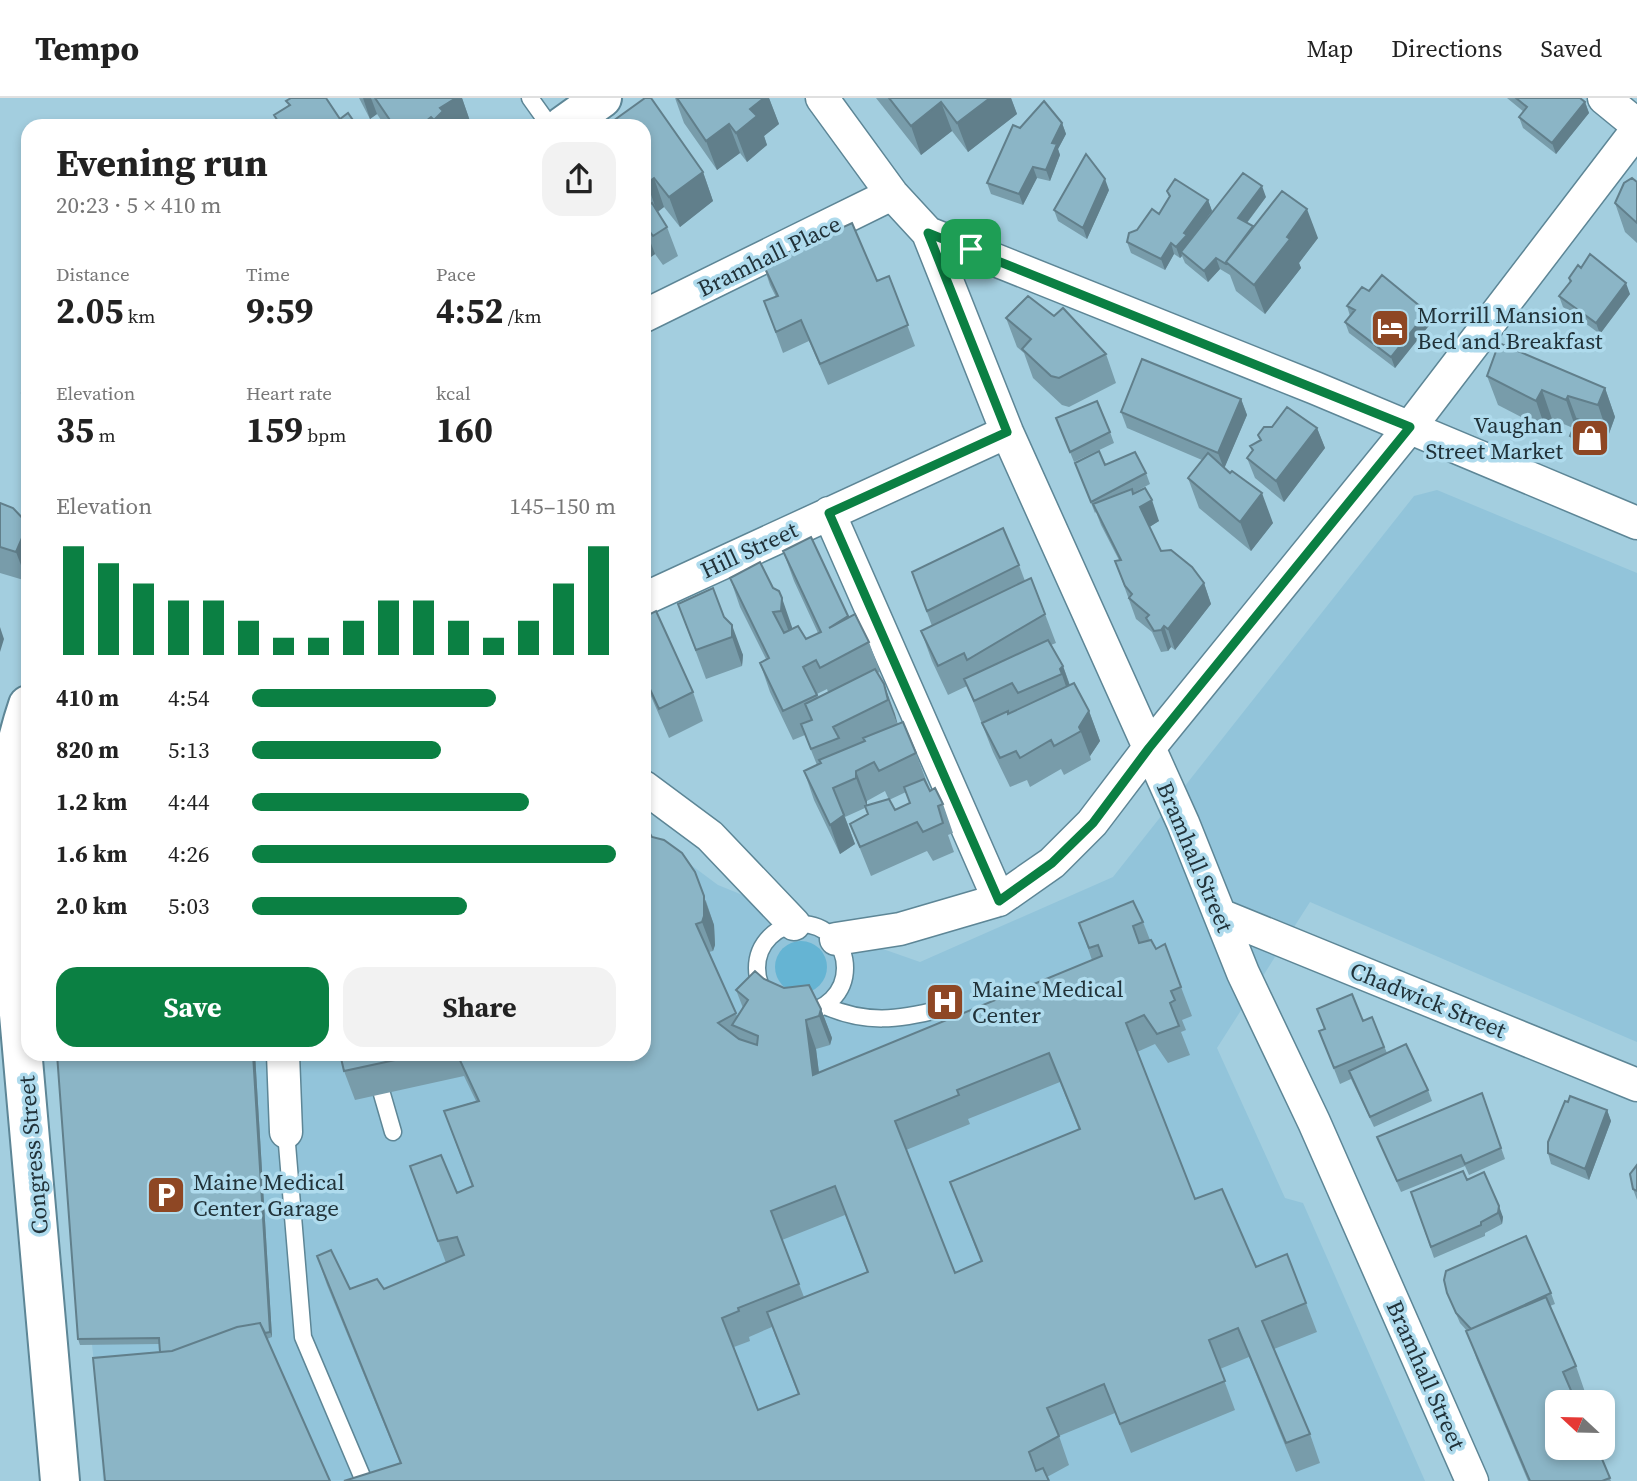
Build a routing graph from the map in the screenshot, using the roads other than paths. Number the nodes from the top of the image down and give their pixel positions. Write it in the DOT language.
graph roads {
  1 [pos="530,98"];
  2 [pos="602,98"];
  3 [pos="822,98"];
  4 [pos="1604,98"];
  5 [pos="545,119"];
  6 [pos="573,119"];
  7 [pos="1637,127"];
  8 [pos="1626,168"];
  9 [pos="892,194"];
  10 [pos="928,233"];
  11 [pos="651,313"];
  12 [pos="1410,427"];
  13 [pos="1007,432"];
  14 [pos="829,513"];
  15 [pos="1637,523"];
  16 [pos="651,596"];
  17 [pos="21,735"];
  18 [pos="1149,748"];
  19 [pos="651,792"];
  20 [pos="3,855"];
  21 [pos="999,901"];
  22 [pos="1220,915"];
  23 [pos="794,923"];
  24 [pos="835,939"];
  25 [pos="824,1006"];
  26 [pos="941,1009"];
  27 [pos="21,1053"];
  28 [pos="22,1061"];
  29 [pos="283,1061"];
  30 [pos="1637,1085"];
  31 [pos="382,1094"];
  32 [pos="286,1132"];
  33 [pos="393,1132"];
  34 [pos="60,1481"];
  35 [pos="364,1481"];
  36 [pos="1472,1481"];
  1 -- 5 [label="lane"];
  2 -- 6 [label="main road"];
  3 -- 9 [label="street, Bramhall Street"];
  4 -- 7 [label="street"];
  7 -- 8 [label="street"];
  8 -- 12 [label="street"];
  9 -- 10 [label="street, Bramhall Street"];
  9 -- 11 [label="street, Bramhall Place"];
  10 -- 12 [label="street"];
  10 -- 13 [label="street, Bramhall Street"];
  12 -- 15 [label="street"];
  12 -- 18 [label="street"];
  13 -- 14 [label="street, Hill Street"];
  13 -- 18 [label="street, Bramhall Street"];
  14 -- 16 [label="street, Hill Street"];
  14 -- 21 [label="street"];
  17 -- 20 [label="main road, Congress Street"];
  18 -- 21 [label="street"];
  18 -- 22 [label="street, Bramhall Street"];
  19 -- 23 [label="street"];
  20 -- 27 [label="main road, Congress Street"];
  21 -- 24 [label="street"];
  22 -- 30 [label="street, Chadwick Street"];
  22 -- 36 [label="street, Bramhall Street"];
  23 -- 24 [label="lane"];
  23 -- 25 [label="lane"];
  24 -- 25 [label="lane"];
  25 -- 26 [label="lane"];
  28 -- 34 [label="main road, Congress Street"];
  29 -- 32 [label="street"];
  31 -- 33 [label="lane"];
  32 -- 35 [label="lane"];
}
